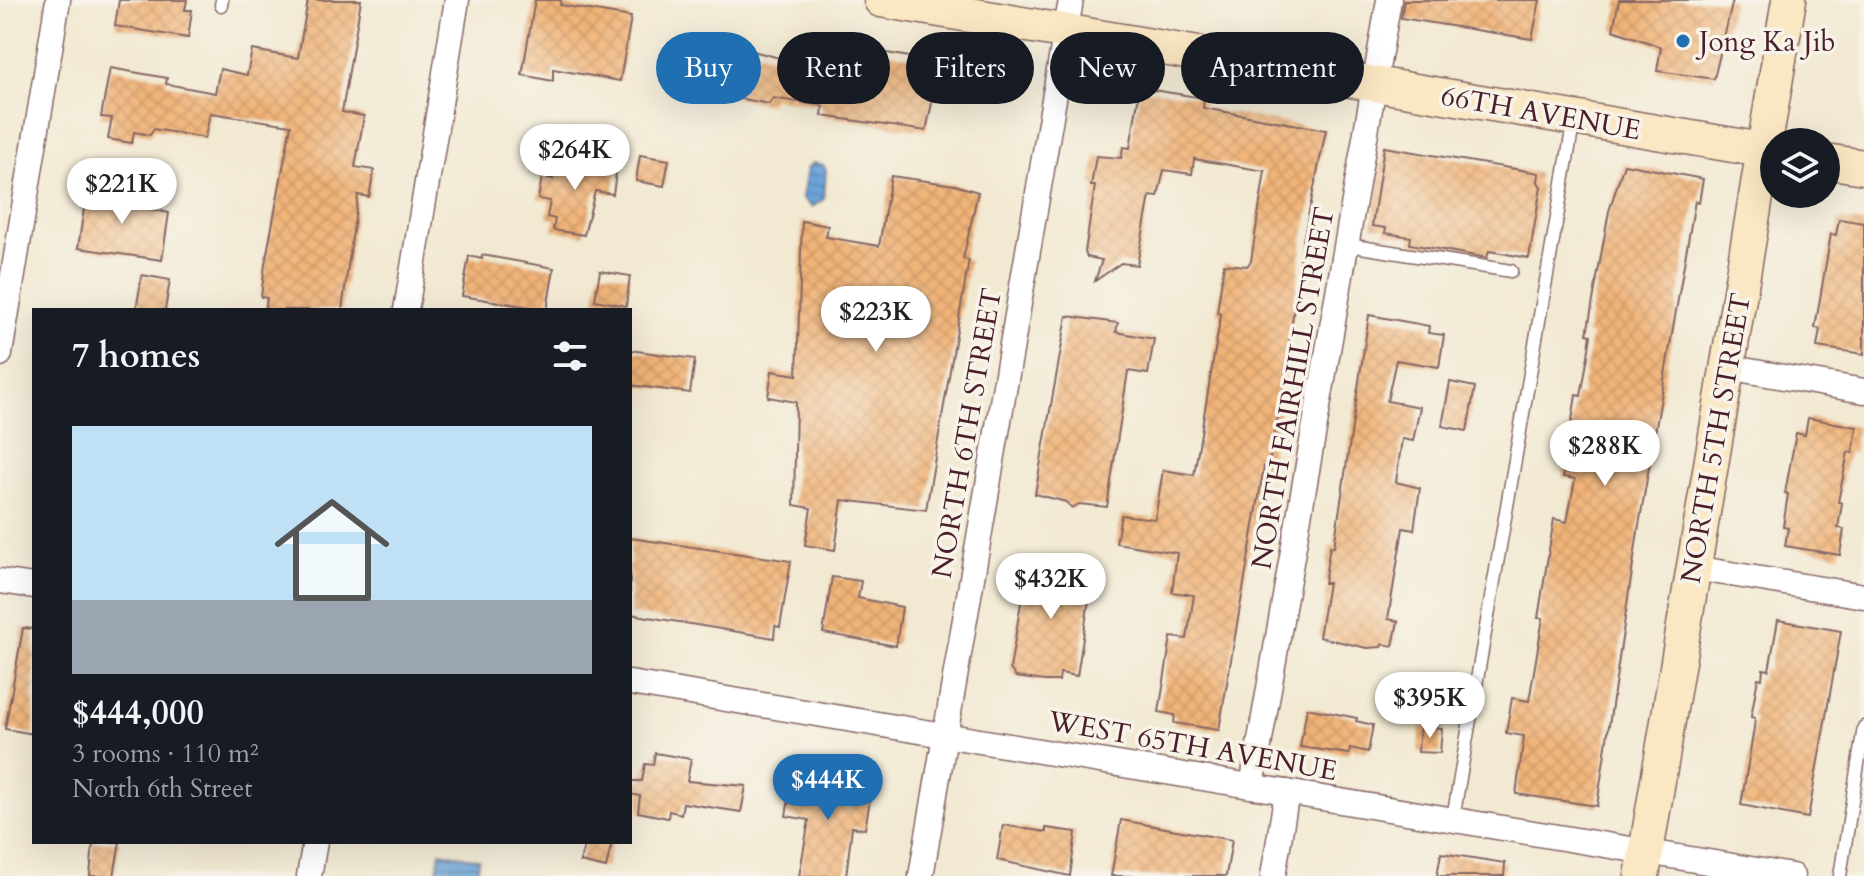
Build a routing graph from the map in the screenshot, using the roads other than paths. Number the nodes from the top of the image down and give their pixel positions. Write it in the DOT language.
graph roads {
  1 [pos="58,0"];
  2 [pos="457,0"];
  3 [pos="881,0"];
  4 [pos="1389,0"];
  5 [pos="1789,0"];
  6 [pos="1069,16"];
  7 [pos="1375,84"];
  8 [pos="1574,118"];
  9 [pos="1772,128"];
  10 [pos="1760,149"];
  11 [pos="1840,163"];
  12 [pos="1864,167"];
  13 [pos="1760,197"];
  14 [pos="1348,245"];
  15 [pos="1511,271"];
  16 [pos="406,308"];
  17 [pos="0,354"];
  18 [pos="1727,367"];
  19 [pos="1864,391"];
  20 [pos="1694,568"];
  21 [pos="0,581"];
  22 [pos="32,586"];
  23 [pos="1863,593"];
  24 [pos="632,683"];
  25 [pos="1864,727"];
  26 [pos="945,733"];
  27 [pos="1252,786"];
  28 [pos="1287,792"];
  29 [pos="1453,818"];
  30 [pos="315,844"];
  31 [pos="1644,863"];
  32 [pos="309,876"];
  33 [pos="921,876"];
  34 [pos="1273,876"];
  35 [pos="1792,876"];
  36 [pos="1840,876"];
  1 -- 17 [label="street"];
  2 -- 16 [label="street"];
  3 -- 6 [label="street, 66TH AVENUE"];
  4 -- 7 [label="street, NORTH FAIRHILL STREET"];
  5 -- 9 [label="street, NORTH 5TH STREET"];
  6 -- 7 [label="street, 66TH AVENUE"];
  6 -- 26 [label="street, NORTH 6TH STREET"];
  7 -- 8 [label="street, 66TH AVENUE"];
  7 -- 14 [label="street, NORTH FAIRHILL STREET"];
  8 -- 10 [label="street, 66TH AVENUE"];
  8 -- 29 [label="lane"];
  11 -- 12 [label="street"];
  13 -- 18 [label="street, NORTH 5TH STREET"];
  14 -- 15 [label="lane"];
  14 -- 27 [label="street, NORTH FAIRHILL STREET"];
  18 -- 19 [label="street"];
  18 -- 20 [label="street, NORTH 5TH STREET"];
  20 -- 23 [label="street"];
  20 -- 31 [label="street, NORTH 5TH STREET"];
  21 -- 22 [label="street"];
  24 -- 26 [label="street, WEST 65TH AVENUE"];
  25 -- 36 [label="lane"];
  26 -- 27 [label="street, WEST 65TH AVENUE"];
  26 -- 33 [label="street, NORTH 6TH STREET"];
  27 -- 28 [label="street, WEST 65TH AVENUE"];
  28 -- 29 [label="street, WEST 65TH AVENUE"];
  28 -- 34 [label="street"];
  29 -- 31 [label="street, WEST 65TH AVENUE"];
  30 -- 32 [label="street"];
  31 -- 35 [label="street, WEST 65TH AVENUE"];
}
